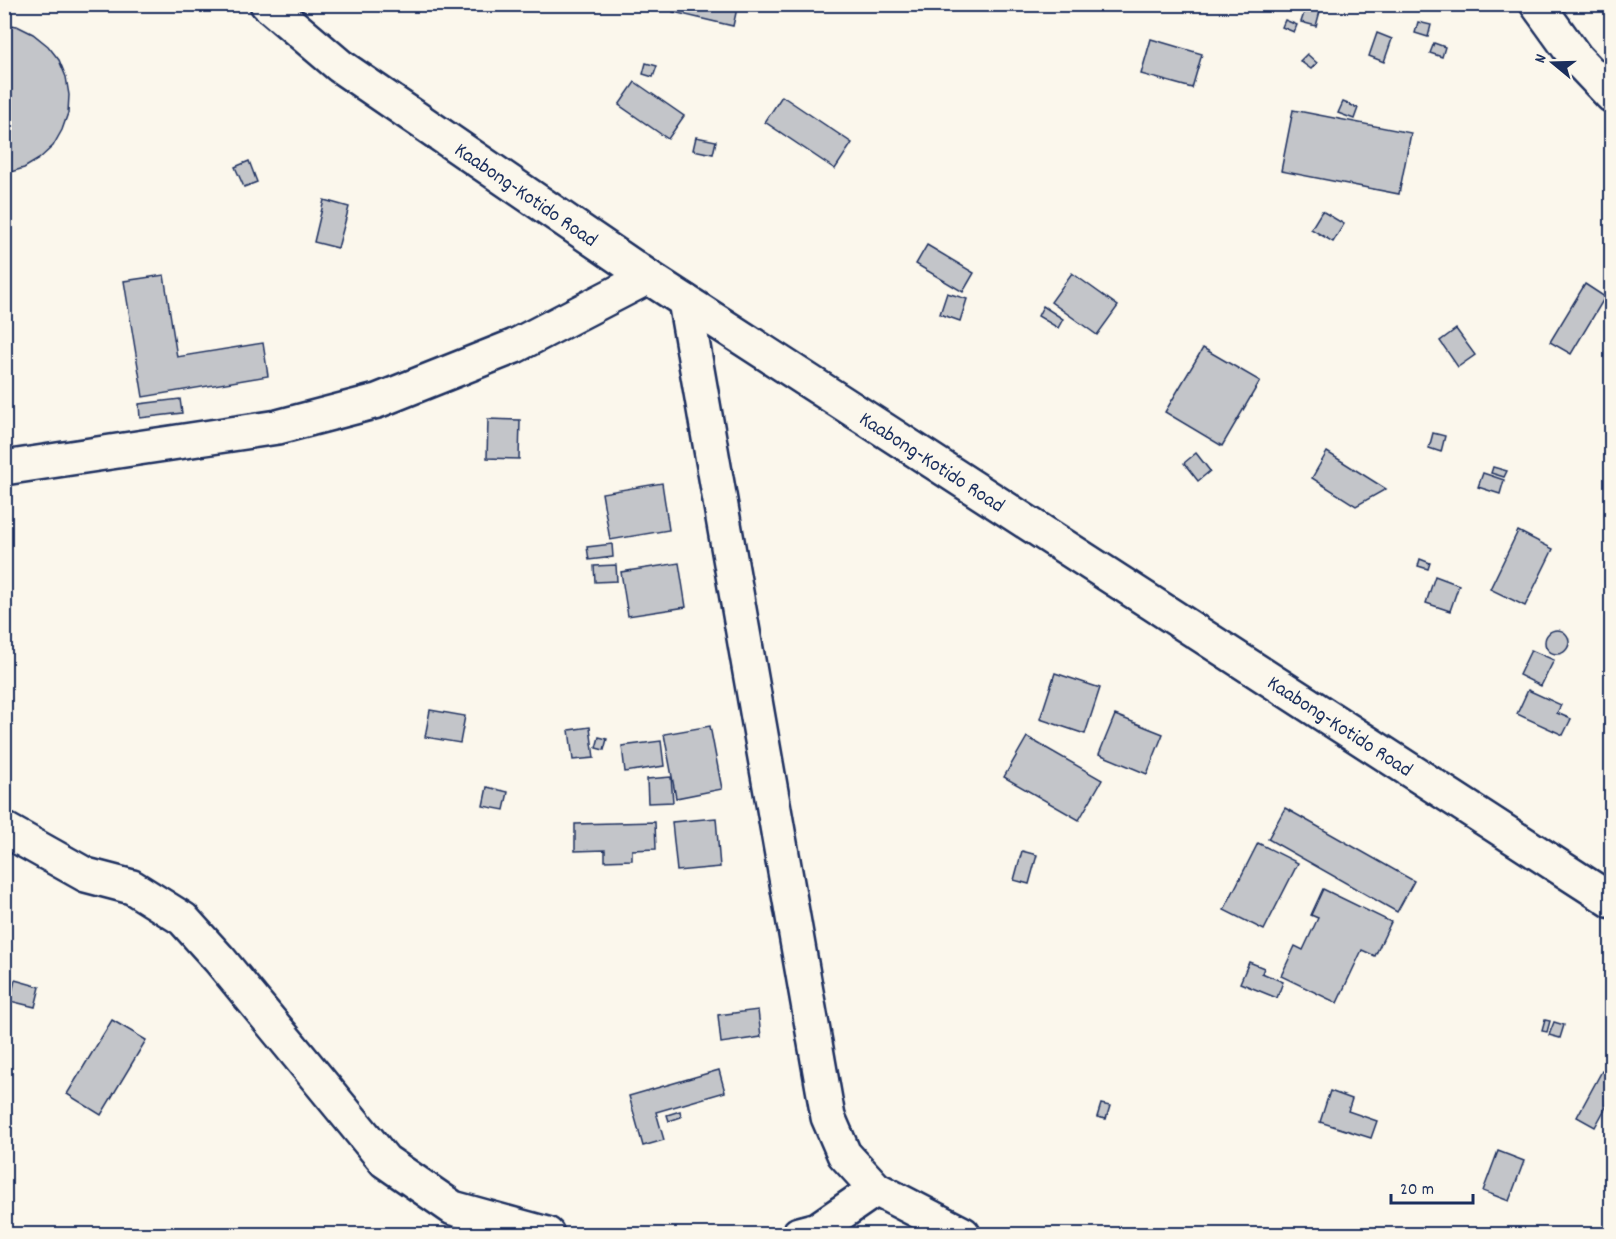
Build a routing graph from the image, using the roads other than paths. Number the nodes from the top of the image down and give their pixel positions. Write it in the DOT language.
graph roads {
  1 [pos="267,4"];
  2 [pos="1537,4"];
  3 [pos="1611,96"];
  4 [pos="648,277"];
  5 [pos="685,301"];
  6 [pos="4,468"];
  7 [pos="4,829"];
  8 [pos="1611,901"];
  9 [pos="876,1189"];
  10 [pos="547,1234"];
  11 [pos="798,1234"];
  12 [pos="963,1234"];
  1 -- 4 [label="street, Kaabong-Kotido Road"];
  2 -- 3 [label="street"];
  4 -- 5 [label="street, Kaabong-Kotido Road"];
  4 -- 6 [label="street"];
  5 -- 8 [label="street, Kaabong-Kotido Road"];
  5 -- 9 [label="street"];
  7 -- 10 [label="street"];
  9 -- 11 [label="street"];
  9 -- 12 [label="street"];
}
